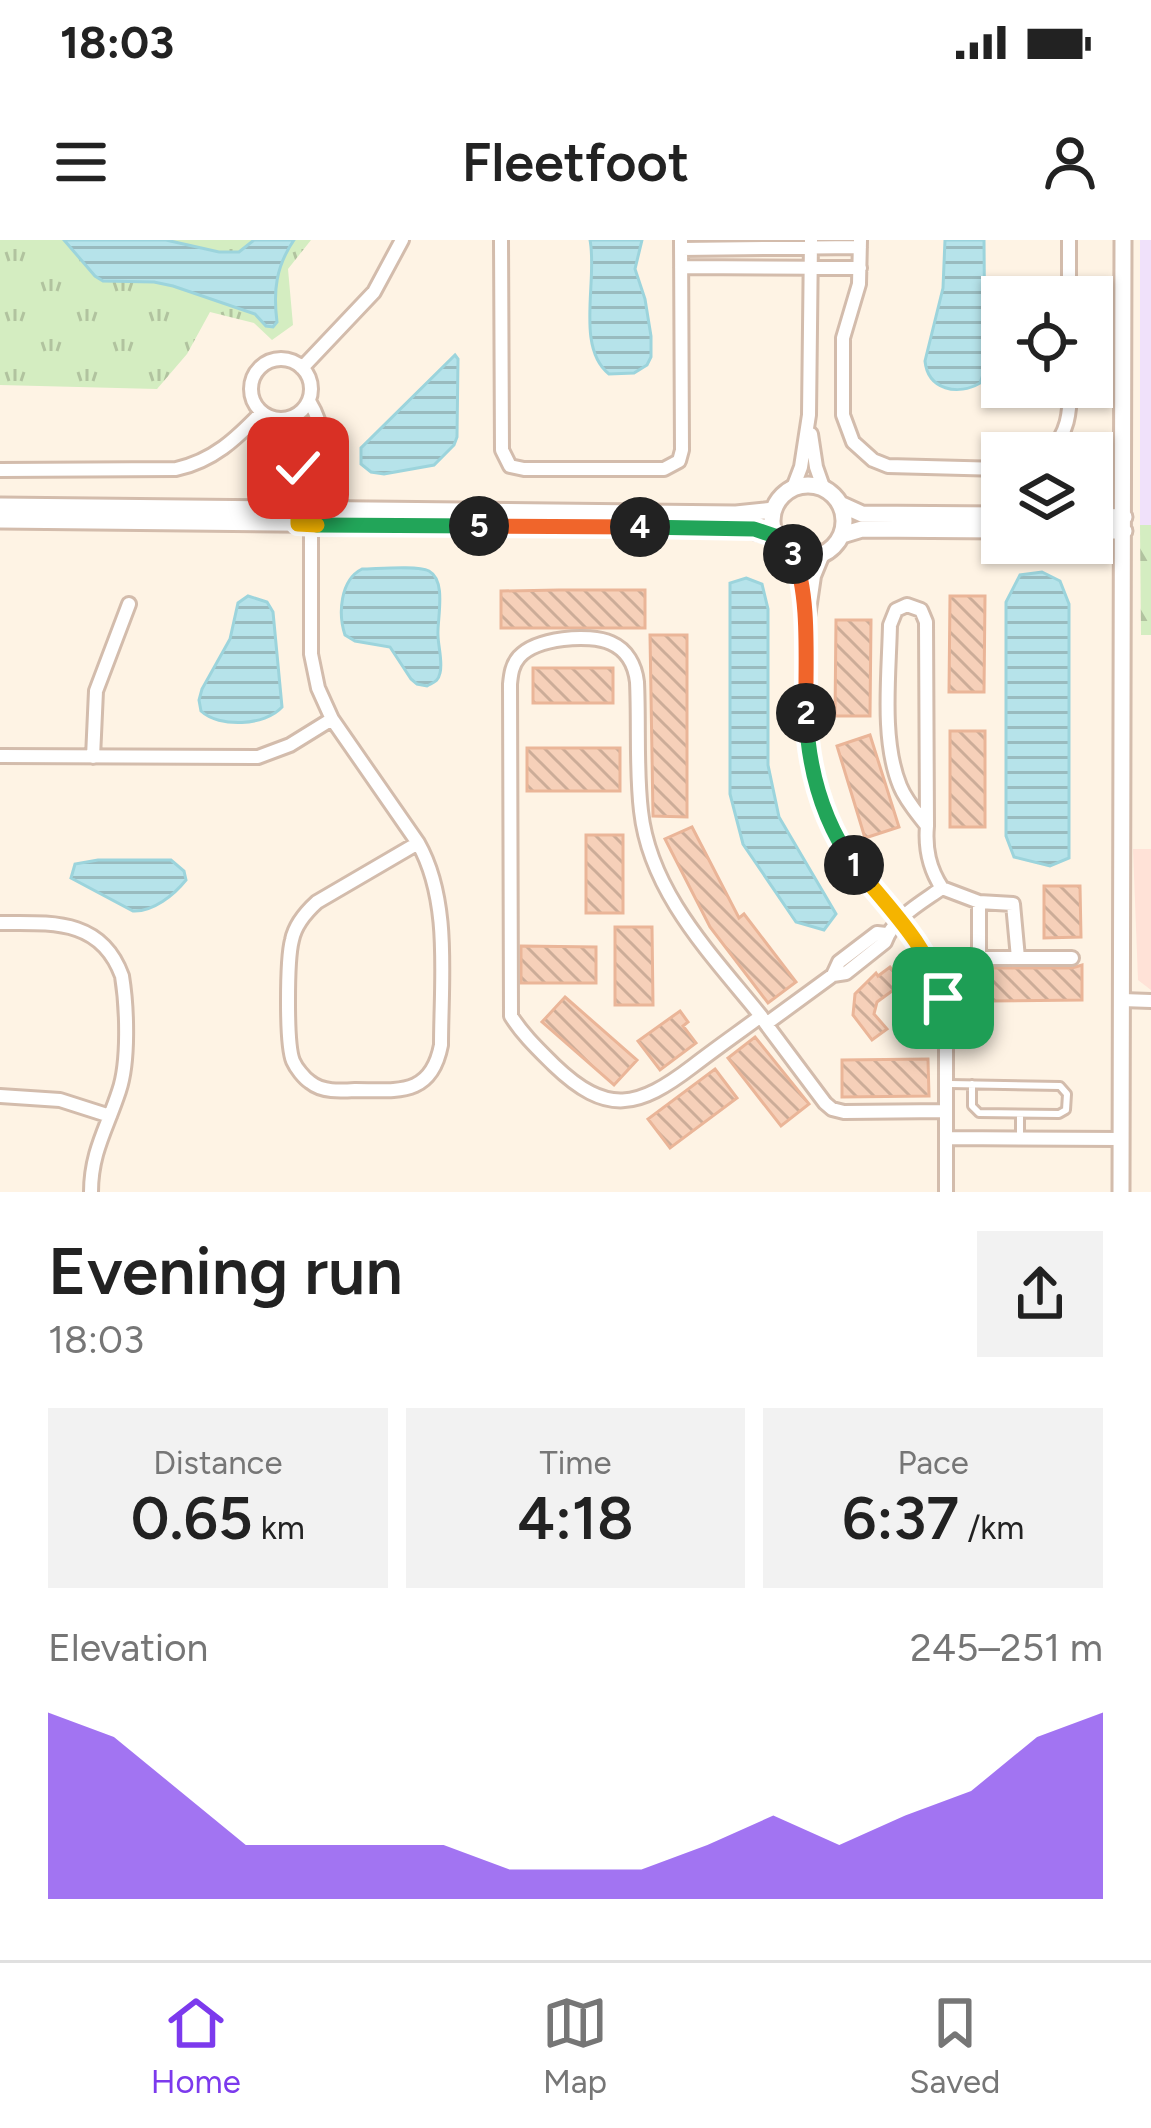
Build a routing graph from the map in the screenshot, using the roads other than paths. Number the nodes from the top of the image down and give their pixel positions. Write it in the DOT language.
graph roads {
  1 [pos="402,240"];
  2 [pos="501,240"];
  3 [pos="1069,240"];
  4 [pos="1124,240"];
  5 [pos="681,244"];
  6 [pos="811,244"];
  7 [pos="860,244"];
  8 [pos="767,248"];
  9 [pos="681,267"];
  10 [pos="768,267"];
  11 [pos="811,267"];
  12 [pos="860,268"];
  13 [pos="1069,276"];
  14 [pos="302,368"];
  15 [pos="309,400"];
  16 [pos="262,412"];
  17 [pos="809,415"];
  18 [pos="281,419"];
  19 [pos="981,469"];
  20 [pos="0,470"];
  21 [pos="793,488"];
  22 [pos="823,488"];
  23 [pos="841,503"];
  24 [pos="0,506"];
  25 [pos="773,510"];
  26 [pos="981,515"];
  27 [pos="311,518"];
  28 [pos="0,520"];
  29 [pos="1113,521"];
  30 [pos="1124,524"];
  31 [pos="1113,526"];
  32 [pos="981,530"];
  33 [pos="842,535"];
  34 [pos="775,536"];
  35 [pos="794,554"];
  36 [pos="823,554"];
  37 [pos="129,604"];
  38 [pos="806,630"];
  39 [pos="332,719"];
  40 [pos="0,756"];
  41 [pos="93,757"];
  42 [pos="927,826"];
  43 [pos="418,843"];
  44 [pos="942,888"];
  45 [pos="979,902"];
  46 [pos="898,920"];
  47 [pos="0,923"];
  48 [pos="1018,958"];
  49 [pos="1072,958"];
  50 [pos="1122,1000"];
  51 [pos="1151,1000"];
  52 [pos="764,1020"];
  53 [pos="946,1084"];
  54 [pos="972,1084"];
  55 [pos="0,1096"];
  56 [pos="946,1111"];
  57 [pos="1020,1114"];
  58 [pos="110,1116"];
  59 [pos="946,1138"];
  60 [pos="1020,1138"];
  61 [pos="1122,1139"];
  62 [pos="91,1192"];
  63 [pos="946,1192"];
  64 [pos="1121,1192"];
  1 -- 14 [label="street"];
  2 -- 9 [label="street"];
  3 -- 13 [label="street"];
  4 -- 30 [label="street"];
  5 -- 8 [label="street"];
  5 -- 9 [label="street"];
  6 -- 7 [label="street"];
  6 -- 8 [label="street"];
  6 -- 11 [label="street"];
  7 -- 12 [label="street"];
  8 -- 10 [label="lane"];
  9 -- 10 [label="street"];
  10 -- 11 [label="street"];
  11 -- 12 [label="street"];
  11 -- 17 [label="street"];
  12 -- 19 [label="street"];
  14 -- 15 [label="street"];
  14 -- 16 [label="street"];
  15 -- 18 [label="street"];
  15 -- 27 [label="street"];
  16 -- 18 [label="street"];
  16 -- 20 [label="street"];
  17 -- 21 [label="street"];
  17 -- 22 [label="street"];
  18 -- 27 [label="street"];
  21 -- 22 [label="street"];
  21 -- 25 [label="street"];
  22 -- 23 [label="street"];
  23 -- 26 [label="street"];
  23 -- 33 [label="street"];
  24 -- 27 [label="street"];
  25 -- 27 [label="street"];
  25 -- 34 [label="street"];
  27 -- 28 [label="street"];
  27 -- 34 [label="street"];
  27 -- 39 [label="street"];
  29 -- 30 [label="street"];
  30 -- 31 [label="street"];
  30 -- 50 [label="street"];
  32 -- 33 [label="street"];
  33 -- 36 [label="street"];
  34 -- 35 [label="street"];
  35 -- 36 [label="street"];
  35 -- 38 [label="street"];
  36 -- 38 [label="street"];
  37 -- 41 [label="street"];
  38 -- 46 [label="street"];
  39 -- 41 [label="street"];
  39 -- 43 [label="street"];
  40 -- 41 [label="street"];
  42 -- 42 [label="street"];
  42 -- 44 [label="street"];
  43 -- 43 [label="street"];
  44 -- 45 [label="street"];
  44 -- 46 [label="street"];
  45 -- 48 [label="street"];
  45 -- 48 [label="street"];
  46 -- 52 [label="street"];
  46 -- 53 [label="street"];
  47 -- 58 [label="street"];
  48 -- 49 [label="street"];
  50 -- 51 [label="street"];
  50 -- 61 [label="street"];
  52 -- 52 [label="street"];
  52 -- 56 [label="street"];
  53 -- 54 [label="lane"];
  53 -- 56 [label="street"];
  54 -- 57 [label="lane"];
  54 -- 57 [label="lane"];
  55 -- 58 [label="street"];
  56 -- 59 [label="street"];
  57 -- 60 [label="lane"];
  58 -- 62 [label="street"];
  59 -- 60 [label="street"];
  59 -- 63 [label="street"];
  60 -- 61 [label="street"];
  61 -- 64 [label="street"];
}
